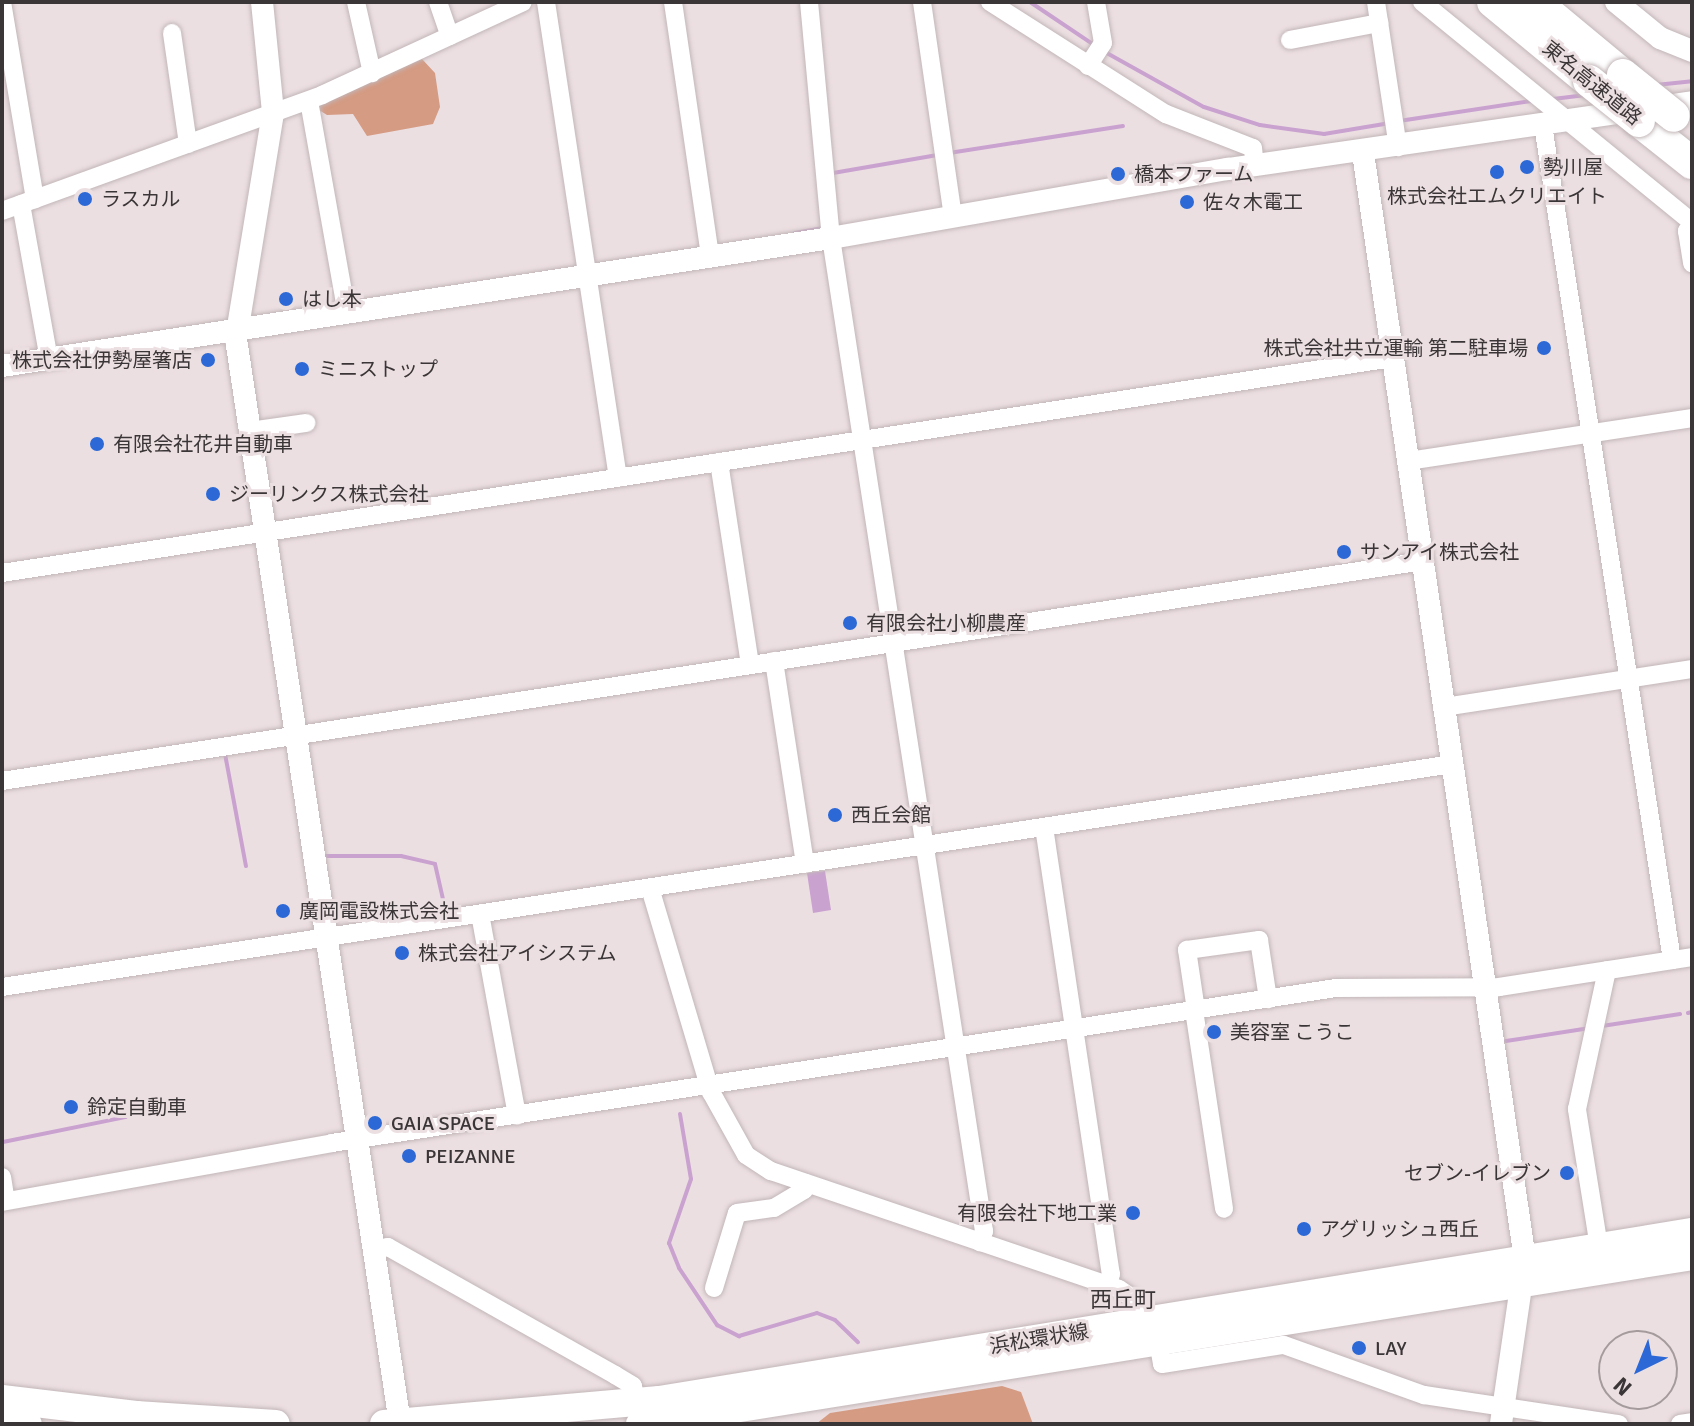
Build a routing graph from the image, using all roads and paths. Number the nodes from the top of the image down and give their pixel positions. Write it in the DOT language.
graph roads {
  1 [pos="2,2"];
  2 [pos="262,2"];
  3 [pos="356,2"];
  4 [pos="438,2"];
  5 [pos="523,2"];
  6 [pos="546,2"];
  7 [pos="673,2"];
  8 [pos="809,2"];
  9 [pos="922,2"];
  10 [pos="990,2"];
  11 [pos="1096,2"];
  12 [pos="1376,2"];
  13 [pos="1422,2"];
  14 [pos="1493,2"];
  15 [pos="1535,2"];
  16 [pos="1616,2"];
  17 [pos="1379,23"];
  18 [pos="172,33"];
  19 [pos="450,36"];
  20 [pos="1290,40"];
  21 [pos="1692,51"];
  22 [pos="1094,57"];
  23 [pos="372,73"];
  24 [pos="309,101"];
  25 [pos="273,113"];
  26 [pos="1686,116"];
  27 [pos="1556,120"];
  28 [pos="1396,135"];
  29 [pos="188,144"];
  30 [pos="1363,153"];
  31 [pos="1692,163"];
  32 [pos="1255,166"];
  33 [pos="28,202"];
  34 [pos="2,211"];
  35 [pos="953,217"];
  36 [pos="1692,223"];
  37 [pos="831,238"];
  38 [pos="710,257"];
  39 [pos="1692,264"];
  40 [pos="588,276"];
  41 [pos="347,314"];
  42 [pos="237,331"];
  43 [pos="1393,358"];
  44 [pos="49,359"];
  45 [pos="2,366"];
  46 [pos="1692,418"];
  47 [pos="306,423"];
  48 [pos="250,431"];
  49 [pos="1592,433"];
  50 [pos="862,440"];
  51 [pos="1408,461"];
  52 [pos="719,462"];
  53 [pos="618,478"];
  54 [pos="265,532"];
  55 [pos="1423,561"];
  56 [pos="2,573"];
  57 [pos="893,642"];
  58 [pos="774,661"];
  59 [pos="750,665"];
  60 [pos="1692,669"];
  61 [pos="1630,678"];
  62 [pos="1444,707"];
  63 [pos="295,735"];
  64 [pos="1452,764"];
  65 [pos="2,781"];
  66 [pos="1044,827"];
  67 [pos="925,845"];
  68 [pos="805,864"];
  69 [pos="650,888"];
  70 [pos="480,914"];
  71 [pos="327,937"];
  72 [pos="1692,957"];
  73 [pos="1672,960"];
  74 [pos="1607,970"];
  75 [pos="2,987"];
  76 [pos="1485,987"];
  77 [pos="1268,999"];
  78 [pos="1195,1010"];
  79 [pos="1074,1029"];
  80 [pos="955,1047"];
  81 [pos="709,1086"];
  82 [pos="517,1116"];
  83 [pos="358,1140"];
  84 [pos="2,1177"];
  85 [pos="806,1183"];
  86 [pos="4,1202"];
  87 [pos="1224,1209"];
  88 [pos="1692,1232"];
  89 [pos="980,1242"];
  90 [pos="1599,1247"];
  91 [pos="374,1249"];
  92 [pos="1692,1256"];
  93 [pos="1525,1271"];
  94 [pos="1108,1285"];
  95 [pos="714,1288"];
  96 [pos="1152,1332"];
  97 [pos="2,1399"];
  98 [pos="638,1414"];
  99 [pos="1503,1415"];
  100 [pos="2,1420"];
  101 [pos="1692,1422"];
  102 [pos="28,1424"];
  103 [pos="276,1424"];
  104 [pos="395,1424"];
  105 [pos="1619,1424"];
  106 [pos="1680,1424"];
  1 -- 33 [label="street"];
  2 -- 25 [label="street"];
  3 -- 23 [label="street"];
  4 -- 19 [label="street"];
  5 -- 19 [label="street"];
  6 -- 40 [label="street"];
  7 -- 38 [label="street"];
  8 -- 37 [label="street"];
  9 -- 35 [label="street"];
  10 -- 22 [label="street"];
  11 -- 22 [label="street"];
  12 -- 17 [label="street"];
  13 -- 27 [label="street"];
  14 -- 31 [label="highway, 東名高速道路, bridge"];
  15 -- 26 [label="highway, 東名高速道路, bridge"];
  16 -- 21 [label="street"];
  17 -- 20 [label="street"];
  17 -- 28 [label="street"];
  18 -- 29 [label="street"];
  19 -- 23 [label="street"];
  22 -- 32 [label="street"];
  23 -- 24 [label="street"];
  24 -- 25 [label="street"];
  24 -- 41 [label="street"];
  25 -- 29 [label="street"];
  25 -- 42 [label="street"];
  26 -- 27 [label="street"];
  27 -- 28 [label="street"];
  27 -- 36 [label="street"];
  27 -- 49 [label="street"];
  28 -- 30 [label="street"];
  29 -- 33 [label="street"];
  30 -- 32 [label="street"];
  30 -- 43 [label="street"];
  32 -- 35 [label="street"];
  33 -- 34 [label="street"];
  33 -- 44 [label="street"];
  35 -- 37 [label="street"];
  36 -- 39 [label="street"];
  37 -- 38 [label="street"];
  37 -- 50 [label="street"];
  38 -- 40 [label="street"];
  40 -- 41 [label="street"];
  40 -- 53 [label="street"];
  41 -- 42 [label="street"];
  42 -- 44 [label="street"];
  42 -- 48 [label="street"];
  43 -- 50 [label="street"];
  43 -- 51 [label="street"];
  44 -- 45 [label="street"];
  46 -- 49 [label="street"];
  47 -- 48 [label="street"];
  48 -- 54 [label="street"];
  49 -- 51 [label="street"];
  49 -- 61 [label="street"];
  50 -- 52 [label="street"];
  50 -- 57 [label="street"];
  51 -- 55 [label="street"];
  52 -- 53 [label="street"];
  52 -- 59 [label="street"];
  53 -- 54 [label="street"];
  54 -- 56 [label="street"];
  54 -- 63 [label="street"];
  55 -- 57 [label="street"];
  55 -- 62 [label="street"];
  57 -- 58 [label="street"];
  57 -- 67 [label="street"];
  58 -- 59 [label="street"];
  58 -- 68 [label="street"];
  59 -- 63 [label="street"];
  60 -- 61 [label="street"];
  61 -- 62 [label="street"];
  61 -- 73 [label="street"];
  62 -- 64 [label="street"];
  63 -- 65 [label="street"];
  63 -- 71 [label="street"];
  64 -- 66 [label="street"];
  64 -- 76 [label="street"];
  66 -- 67 [label="street"];
  66 -- 79 [label="street"];
  67 -- 68 [label="street"];
  67 -- 80 [label="street"];
  68 -- 69 [label="street"];
  69 -- 70 [label="street"];
  69 -- 81 [label="street"];
  70 -- 71 [label="street"];
  70 -- 82 [label="street"];
  71 -- 75 [label="street"];
  71 -- 83 [label="street"];
  72 -- 73 [label="street"];
  73 -- 74 [label="street"];
  74 -- 76 [label="street"];
  74 -- 90 [label="street"];
  76 -- 77 [label="street"];
  76 -- 93 [label="street"];
  77 -- 78 [label="street"];
  77 -- 78 [label="street"];
  78 -- 79 [label="street"];
  78 -- 87 [label="street"];
  79 -- 80 [label="street"];
  79 -- 94 [label="street"];
  80 -- 81 [label="street"];
  80 -- 89 [label="street"];
  81 -- 82 [label="street"];
  81 -- 85 [label="street"];
  82 -- 83 [label="street"];
  83 -- 86 [label="street"];
  83 -- 91 [label="street"];
  84 -- 86 [label="street"];
  85 -- 89 [label="street"];
  85 -- 95 [label="street"];
  88 -- 90 [label="main road, 浜松環状線"];
  89 -- 94 [label="street"];
  90 -- 93 [label="main road, 浜松環状線"];
  91 -- 98 [label="street"];
  91 -- 104 [label="street"];
  92 -- 93 [label="main road, 浜松環状線"];
  93 -- 96 [label="main road, 浜松環状線"];
  93 -- 99 [label="street"];
  94 -- 96 [label="street"];
  96 -- 98 [label="main road, 浜松環状線"];
  96 -- 99 [label="street"];
  97 -- 103 [label="main road"];
  98 -- 104 [label="main road, 浜松環状線"];
  99 -- 105 [label="street"];
  100 -- 102 [label="main road"];
  101 -- 106 [label="street"];
}
